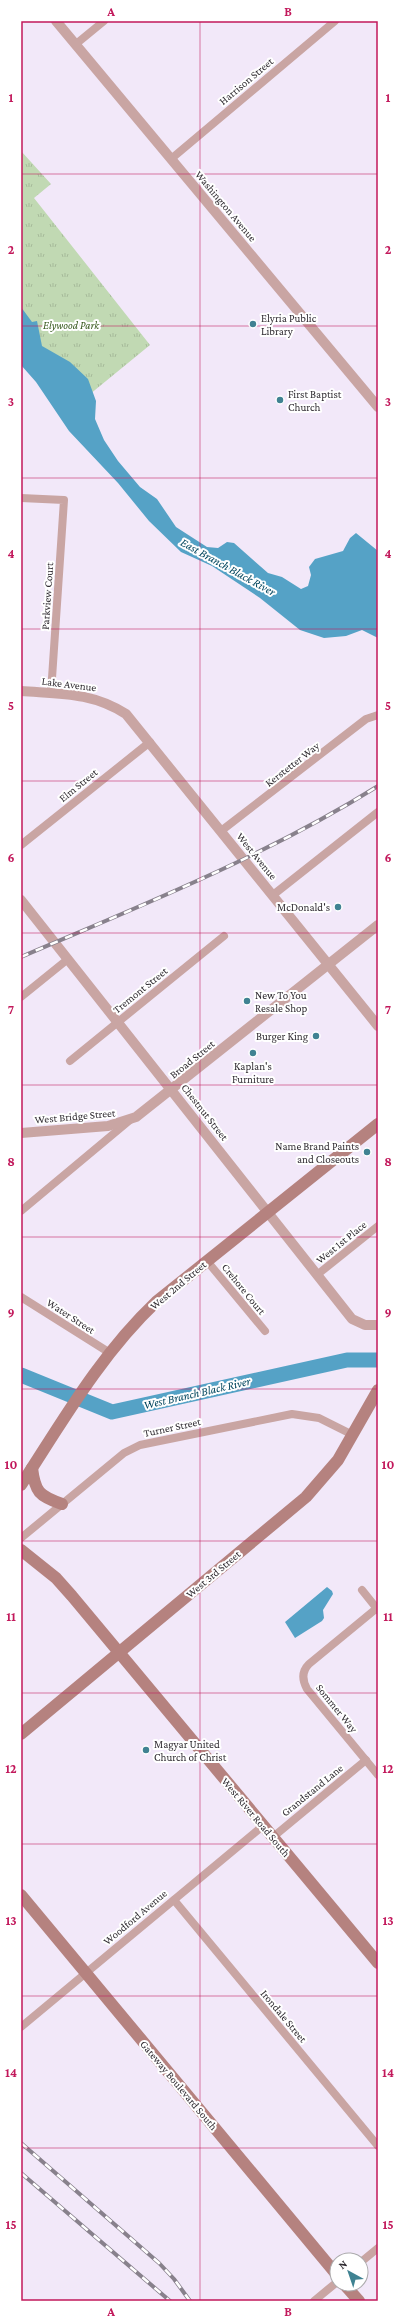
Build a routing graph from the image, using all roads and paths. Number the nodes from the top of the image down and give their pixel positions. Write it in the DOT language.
graph roads {
  1 [pos="56,21"];
  2 [pos="104,21"];
  3 [pos="335,21"];
  4 [pos="76,44"];
  5 [pos="171,159"];
  6 [pos="378,406"];
  7 [pos="21,498"];
  8 [pos="21,691"];
  9 [pos="52,693"];
  10 [pos="113,705"];
  11 [pos="378,716"];
  12 [pos="150,742"];
  13 [pos="378,812"];
  14 [pos="221,831"];
  15 [pos="21,845"];
  16 [pos="273,895"];
  17 [pos="21,900"];
  18 [pos="378,925"];
  19 [pos="224,936"];
  20 [pos="68,959"];
  21 [pos="328,965"];
  22 [pos="21,997"];
  23 [pos="118,1021"];
  24 [pos="378,1026"];
  25 [pos="70,1061"];
  26 [pos="172,1090"];
  27 [pos="131,1120"];
  28 [pos="378,1124"];
  29 [pos="21,1132"];
  30 [pos="21,1211"];
  31 [pos="268,1211"];
  32 [pos="378,1226"];
  33 [pos="207,1261"];
  34 [pos="318,1274"];
  35 [pos="21,1297"];
  36 [pos="378,1324"];
  37 [pos="265,1331"];
  38 [pos="110,1353"];
  39 [pos="378,1390"];
  40 [pos="353,1435"];
  41 [pos="32,1468"];
  42 [pos="21,1485"];
  43 [pos="62,1504"];
  44 [pos="21,1538"];
  45 [pos="21,1550"];
  46 [pos="362,1590"];
  47 [pos="377,1609"];
  48 [pos="120,1653"];
  49 [pos="21,1734"];
  50 [pos="366,1760"];
  51 [pos="378,1775"];
  52 [pos="264,1826"];
  53 [pos="273,1837"];
  54 [pos="21,1895"];
  55 [pos="174,1900"];
  56 [pos="378,1963"];
  57 [pos="85,1973"];
  58 [pos="21,2027"];
  59 [pos="378,2146"];
  60 [pos="378,2248"];
  61 [pos="369,2255"];
  62 [pos="329,2265"];
  63 [pos="329,2289"];
  64 [pos="351,2292"];
  65 [pos="314,2301"];
  66 [pos="359,2301"];
  1 -- 4 [label="street, Washington Avenue"];
  2 -- 4 [label="street"];
  3 -- 5 [label="street, Harrison Street"];
  4 -- 5 [label="street, Washington Avenue"];
  5 -- 6 [label="street, Washington Avenue"];
  7 -- 9 [label="street, Parkview Court"];
  8 -- 9 [label="street, Lake Avenue"];
  9 -- 10 [label="street, Lake Avenue"];
  10 -- 12 [label="street, West Avenue"];
  11 -- 14 [label="street, Kerstetter Way"];
  12 -- 14 [label="street, West Avenue"];
  12 -- 15 [label="street, Elm Street"];
  13 -- 16 [label="street"];
  14 -- 16 [label="street, West Avenue"];
  16 -- 21 [label="street, West Avenue"];
  17 -- 20 [label="street, Chestnut Street"];
  18 -- 21 [label="street, Broad Street"];
  19 -- 23 [label="street, Tremont Street"];
  20 -- 22 [label="street"];
  20 -- 23 [label="street, Chestnut Street"];
  21 -- 24 [label="street, West Avenue"];
  21 -- 26 [label="street, Broad Street"];
  23 -- 25 [label="street, Tremont Street"];
  23 -- 26 [label="street, Chestnut Street"];
  26 -- 27 [label="street, Broad Street"];
  26 -- 31 [label="street, Chestnut Street"];
  27 -- 29 [label="street, West Bridge Street"];
  27 -- 30 [label="street, Broad Street"];
  28 -- 31 [label="main road, West 2nd Street"];
  31 -- 33 [label="main road, West 2nd Street"];
  31 -- 34 [label="street, Chestnut Street"];
  32 -- 34 [label="street, West 1st Place"];
  33 -- 37 [label="street, Crehore Court"];
  33 -- 38 [label="main road, West 2nd Street"];
  34 -- 36 [label="street, Chestnut Street"];
  35 -- 38 [label="street, Water Street"];
  38 -- 41 [label="main road, West 2nd Street"];
  39 -- 40 [label="main road, West 3rd Street"];
  40 -- 43 [label="street, Turner Street"];
  40 -- 48 [label="main road, West 3rd Street"];
  41 -- 42 [label="main road, West 2nd Street"];
  41 -- 43 [label="main road"];
  43 -- 44 [label="street, Turner Street"];
  45 -- 48 [label="main road, West River Road South"];
  46 -- 47 [label="street"];
  47 -- 50 [label="street, Sommer Way"];
  48 -- 49 [label="main road, West 3rd Street"];
  48 -- 52 [label="main road, West River Road South"];
  50 -- 51 [label="street, Sommer Way"];
  50 -- 53 [label="street, Grandstand Lane"];
  52 -- 53 [label="main road, West River Road South"];
  52 -- 55 [label="street, Woodford Avenue"];
  53 -- 56 [label="main road, West River Road South"];
  54 -- 57 [label="main road, Gateway Boulevard South"];
  55 -- 57 [label="street, Woodford Avenue"];
  55 -- 59 [label="street, Irondale Street"];
  57 -- 58 [label="street, Woodford Avenue"];
  57 -- 62 [label="main road, Gateway Boulevard South"];
  60 -- 61 [label="street"];
  63 -- 65 [label="street"];
  64 -- 66 [label="main road"];
}
